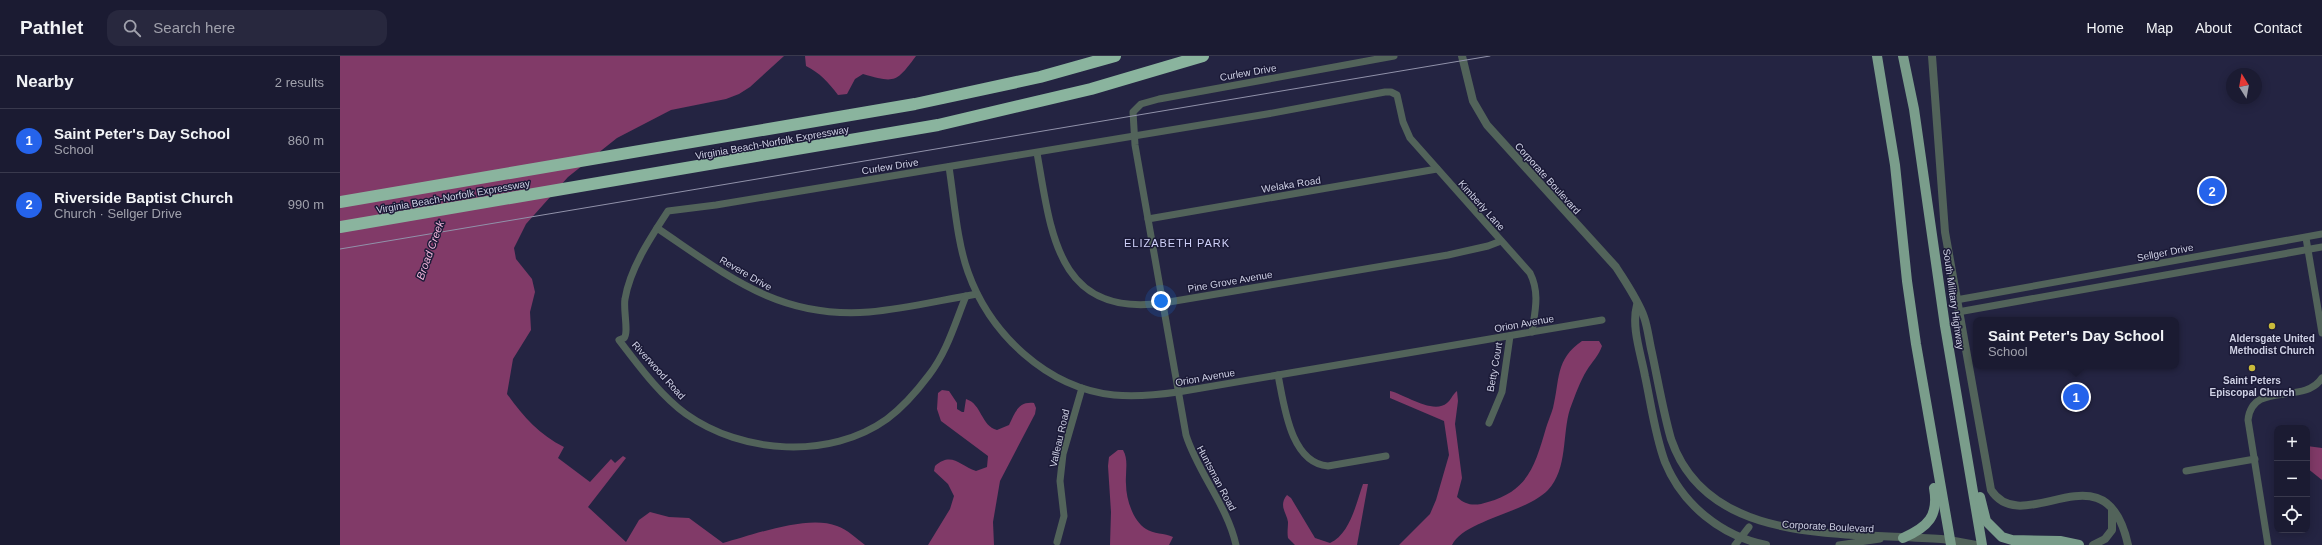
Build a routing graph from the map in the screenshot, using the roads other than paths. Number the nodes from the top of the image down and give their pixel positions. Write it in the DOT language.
graph roads {
  1 [pos="1115,56"];
  2 [pos="1203,56"];
  3 [pos="1394,56"];
  4 [pos="1462,56"];
  5 [pos="1877,56"];
  6 [pos="1903,56"];
  7 [pos="1932,56"];
  8 [pos="1397,96"];
  9 [pos="1134,136"];
  10 [pos="1037,153"];
  11 [pos="949,167"];
  12 [pos="1437,169"];
  13 [pos="340,202"];
  14 [pos="1148,219"];
  15 [pos="340,227"];
  16 [pos="657,228"];
  17 [pos="2322,234"];
  18 [pos="2306,238"];
  19 [pos="1501,241"];
  20 [pos="2249,247"];
  21 [pos="2322,247"];
  22 [pos="2308,249"];
  23 [pos="2252,259"];
  24 [pos="2136,268"];
  25 [pos="2096,275"];
  26 [pos="2138,279"];
  27 [pos="2098,286"];
  28 [pos="2012,289"];
  29 [pos="977,294"];
  30 [pos="966,296"];
  31 [pos="1956,300"];
  32 [pos="2015,301"];
  33 [pos="1163,303"];
  34 [pos="1637,305"];
  35 [pos="1958,312"];
  36 [pos="1602,320"];
  37 [pos="1532,332"];
  38 [pos="2322,333"];
  39 [pos="1510,336"];
  40 [pos="1278,375"];
  41 [pos="2322,378"];
  42 [pos="1082,388"];
  43 [pos="1178,392"];
  44 [pos="1924,394"];
  45 [pos="1489,423"];
  46 [pos="1967,455"];
  47 [pos="1386,456"];
  48 [pos="2255,459"];
  49 [pos="2186,471"];
  50 [pos="2112,509"];
  51 [pos="1720,511"];
  52 [pos="1749,527"];
  53 [pos="1775,534"];
  54 [pos="1741,538"];
  55 [pos="1903,538"];
  56 [pos="1880,539"];
  57 [pos="1057,542"];
  58 [pos="1950,543"];
  59 [pos="1236,545"];
  60 [pos="1735,545"];
  61 [pos="1766,545"];
  62 [pos="1839,545"];
  63 [pos="1976,545"];
  64 [pos="1982,545"];
  65 [pos="2079,545"];
  66 [pos="2093,545"];
  67 [pos="2128,545"];
  68 [pos="2268,545"];
  1 -- 13 [label="highway, Virginia Beach-Norfolk Expressway"];
  2 -- 15 [label="highway, Virginia Beach-Norfolk Expressway"];
  3 -- 9 [label="street, Curlew Drive"];
  4 -- 34 [label="street, Corporate Boulevard"];
  5 -- 44 [label="main road"];
  6 -- 46 [label="main road, South Military Highway"];
  7 -- 31 [label="street"];
  8 -- 9 [label="street, Curlew Drive"];
  8 -- 12 [label="street, Kimberly Lane"];
  9 -- 10 [label="street, Curlew Drive"];
  9 -- 14 [label="street, Huntsman Road"];
  10 -- 11 [label="street, Curlew Drive"];
  10 -- 33 [label="street, Pine Grove Avenue"];
  11 -- 16 [label="street, Curlew Drive"];
  11 -- 29 [label="street, Orion Avenue"];
  12 -- 14 [label="street, Welaka Road"];
  12 -- 19 [label="street, Kimberly Lane"];
  14 -- 33 [label="street, Huntsman Road"];
  16 -- 30 [label="street, Revere Drive"];
  16 -- 30 [label="street, Riverwood Road"];
  17 -- 18 [label="street, Sellger Drive"];
  18 -- 20 [label="street, Sellger Drive"];
  18 -- 22 [label="street"];
  19 -- 33 [label="street, Pine Grove Avenue"];
  19 -- 37 [label="street, Kimberly Lane"];
  20 -- 23 [label="street"];
  20 -- 24 [label="street, Sellger Drive"];
  21 -- 22 [label="street"];
  22 -- 23 [label="street"];
  22 -- 38 [label="street"];
  23 -- 26 [label="street"];
  24 -- 25 [label="street, Sellger Drive"];
  24 -- 26 [label="street"];
  25 -- 27 [label="street"];
  25 -- 28 [label="street, Sellger Drive"];
  26 -- 27 [label="street"];
  27 -- 32 [label="street"];
  28 -- 31 [label="street, Sellger Drive"];
  28 -- 32 [label="street"];
  29 -- 30 [label="street, Revere Drive"];
  29 -- 42 [label="street, Orion Avenue"];
  31 -- 35 [label="street"];
  32 -- 35 [label="street"];
  33 -- 43 [label="street, Huntsman Road"];
  34 -- 51 [label="street, Corporate Boulevard"];
  34 -- 54 [label="street, Corporate Boulevard"];
  35 -- 50 [label="street"];
  36 -- 37 [label="street, Orion Avenue"];
  37 -- 39 [label="street, Orion Avenue"];
  39 -- 40 [label="street, Orion Avenue"];
  39 -- 45 [label="street, Betty Court"];
  40 -- 43 [label="street, Orion Avenue"];
  40 -- 47 [label="street"];
  41 -- 48 [label="street"];
  42 -- 43 [label="street, Orion Avenue"];
  42 -- 57 [label="street, Valleau Road"];
  43 -- 59 [label="street, Huntsman Road"];
  44 -- 55 [label="main road"];
  44 -- 58 [label="main road"];
  46 -- 64 [label="main road, South Military Highway"];
  46 -- 65 [label="main road"];
  48 -- 49 [label="street"];
  48 -- 68 [label="street"];
  50 -- 66 [label="street"];
  50 -- 67 [label="street"];
  52 -- 54 [label="street"];
  53 -- 56 [label="street, Corporate Boulevard"];
  54 -- 60 [label="street"];
  54 -- 61 [label="street, Corporate Boulevard"];
  55 -- 56 [label="street, Corporate Boulevard"];
  55 -- 58 [label="street, Corporate Boulevard"];
  56 -- 62 [label="street"];
  58 -- 63 [label="street, Corporate Boulevard"];
}
